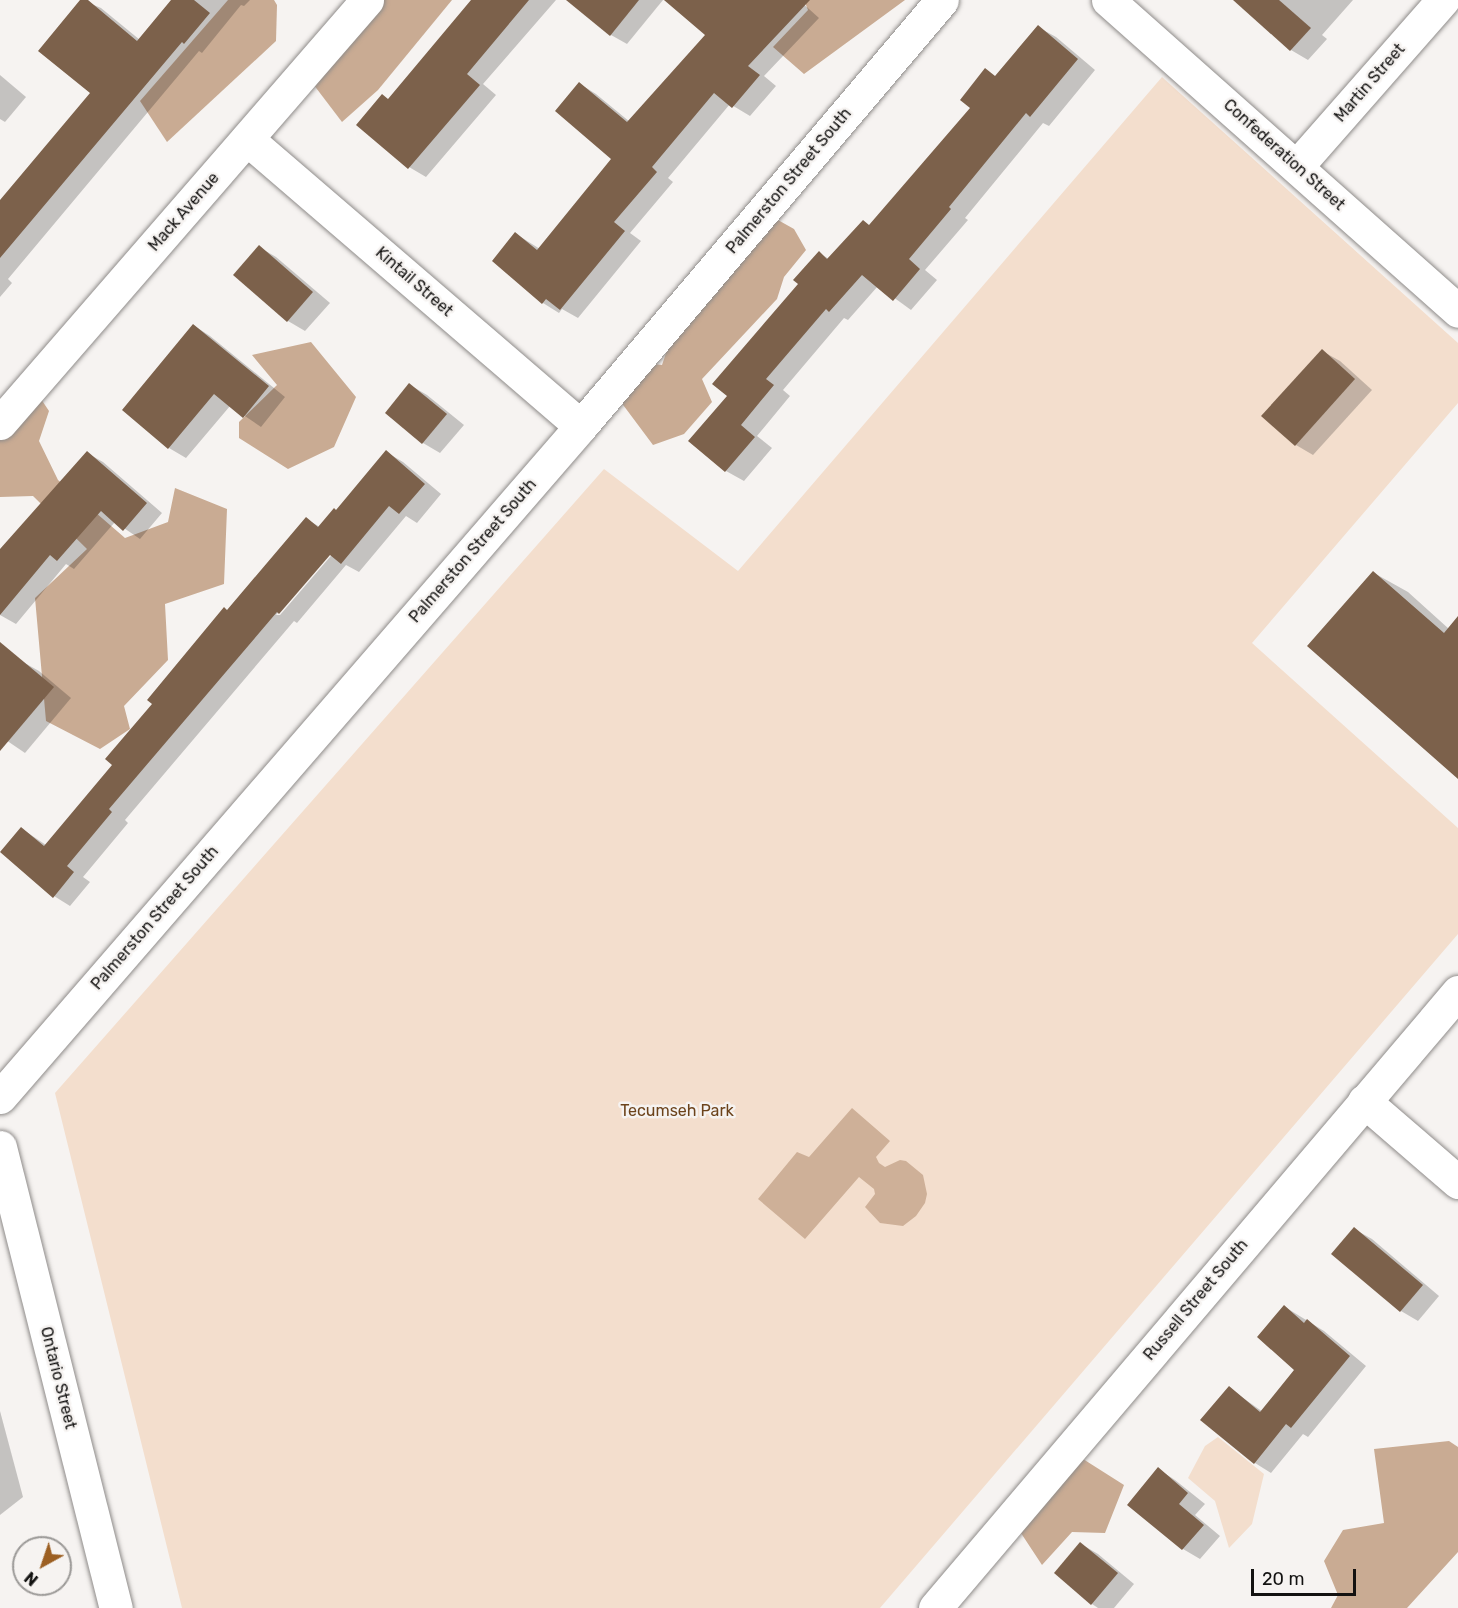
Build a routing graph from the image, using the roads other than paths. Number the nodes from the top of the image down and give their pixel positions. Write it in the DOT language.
graph roads {
  1 [pos="366,0"];
  2 [pos="942,0"];
  3 [pos="1108,0"];
  4 [pos="1443,0"];
  5 [pos="247,139"];
  6 [pos="1297,166"];
  7 [pos="1458,311"];
  8 [pos="0,423"];
  9 [pos="581,426"];
  10 [pos="1458,992"];
  11 [pos="0,1097"];
  12 [pos="1364,1101"];
  13 [pos="0,1148"];
  14 [pos="1458,1182"];
  15 [pos="944,1605"];
  16 [pos="116,1608"];
  1 -- 5 [label="street, Mack Avenue"];
  2 -- 9 [label="street, Palmerston Street South"];
  3 -- 6 [label="street, Confederation Street"];
  4 -- 6 [label="street, Martin Street"];
  5 -- 8 [label="street, Mack Avenue"];
  5 -- 9 [label="street, Kintail Street"];
  6 -- 7 [label="street, Confederation Street"];
  9 -- 11 [label="street, Palmerston Street South"];
  10 -- 12 [label="street, Russell Street South"];
  12 -- 14 [label="street"];
  12 -- 15 [label="street, Russell Street South"];
  13 -- 16 [label="street, Ontario Street"];
}
